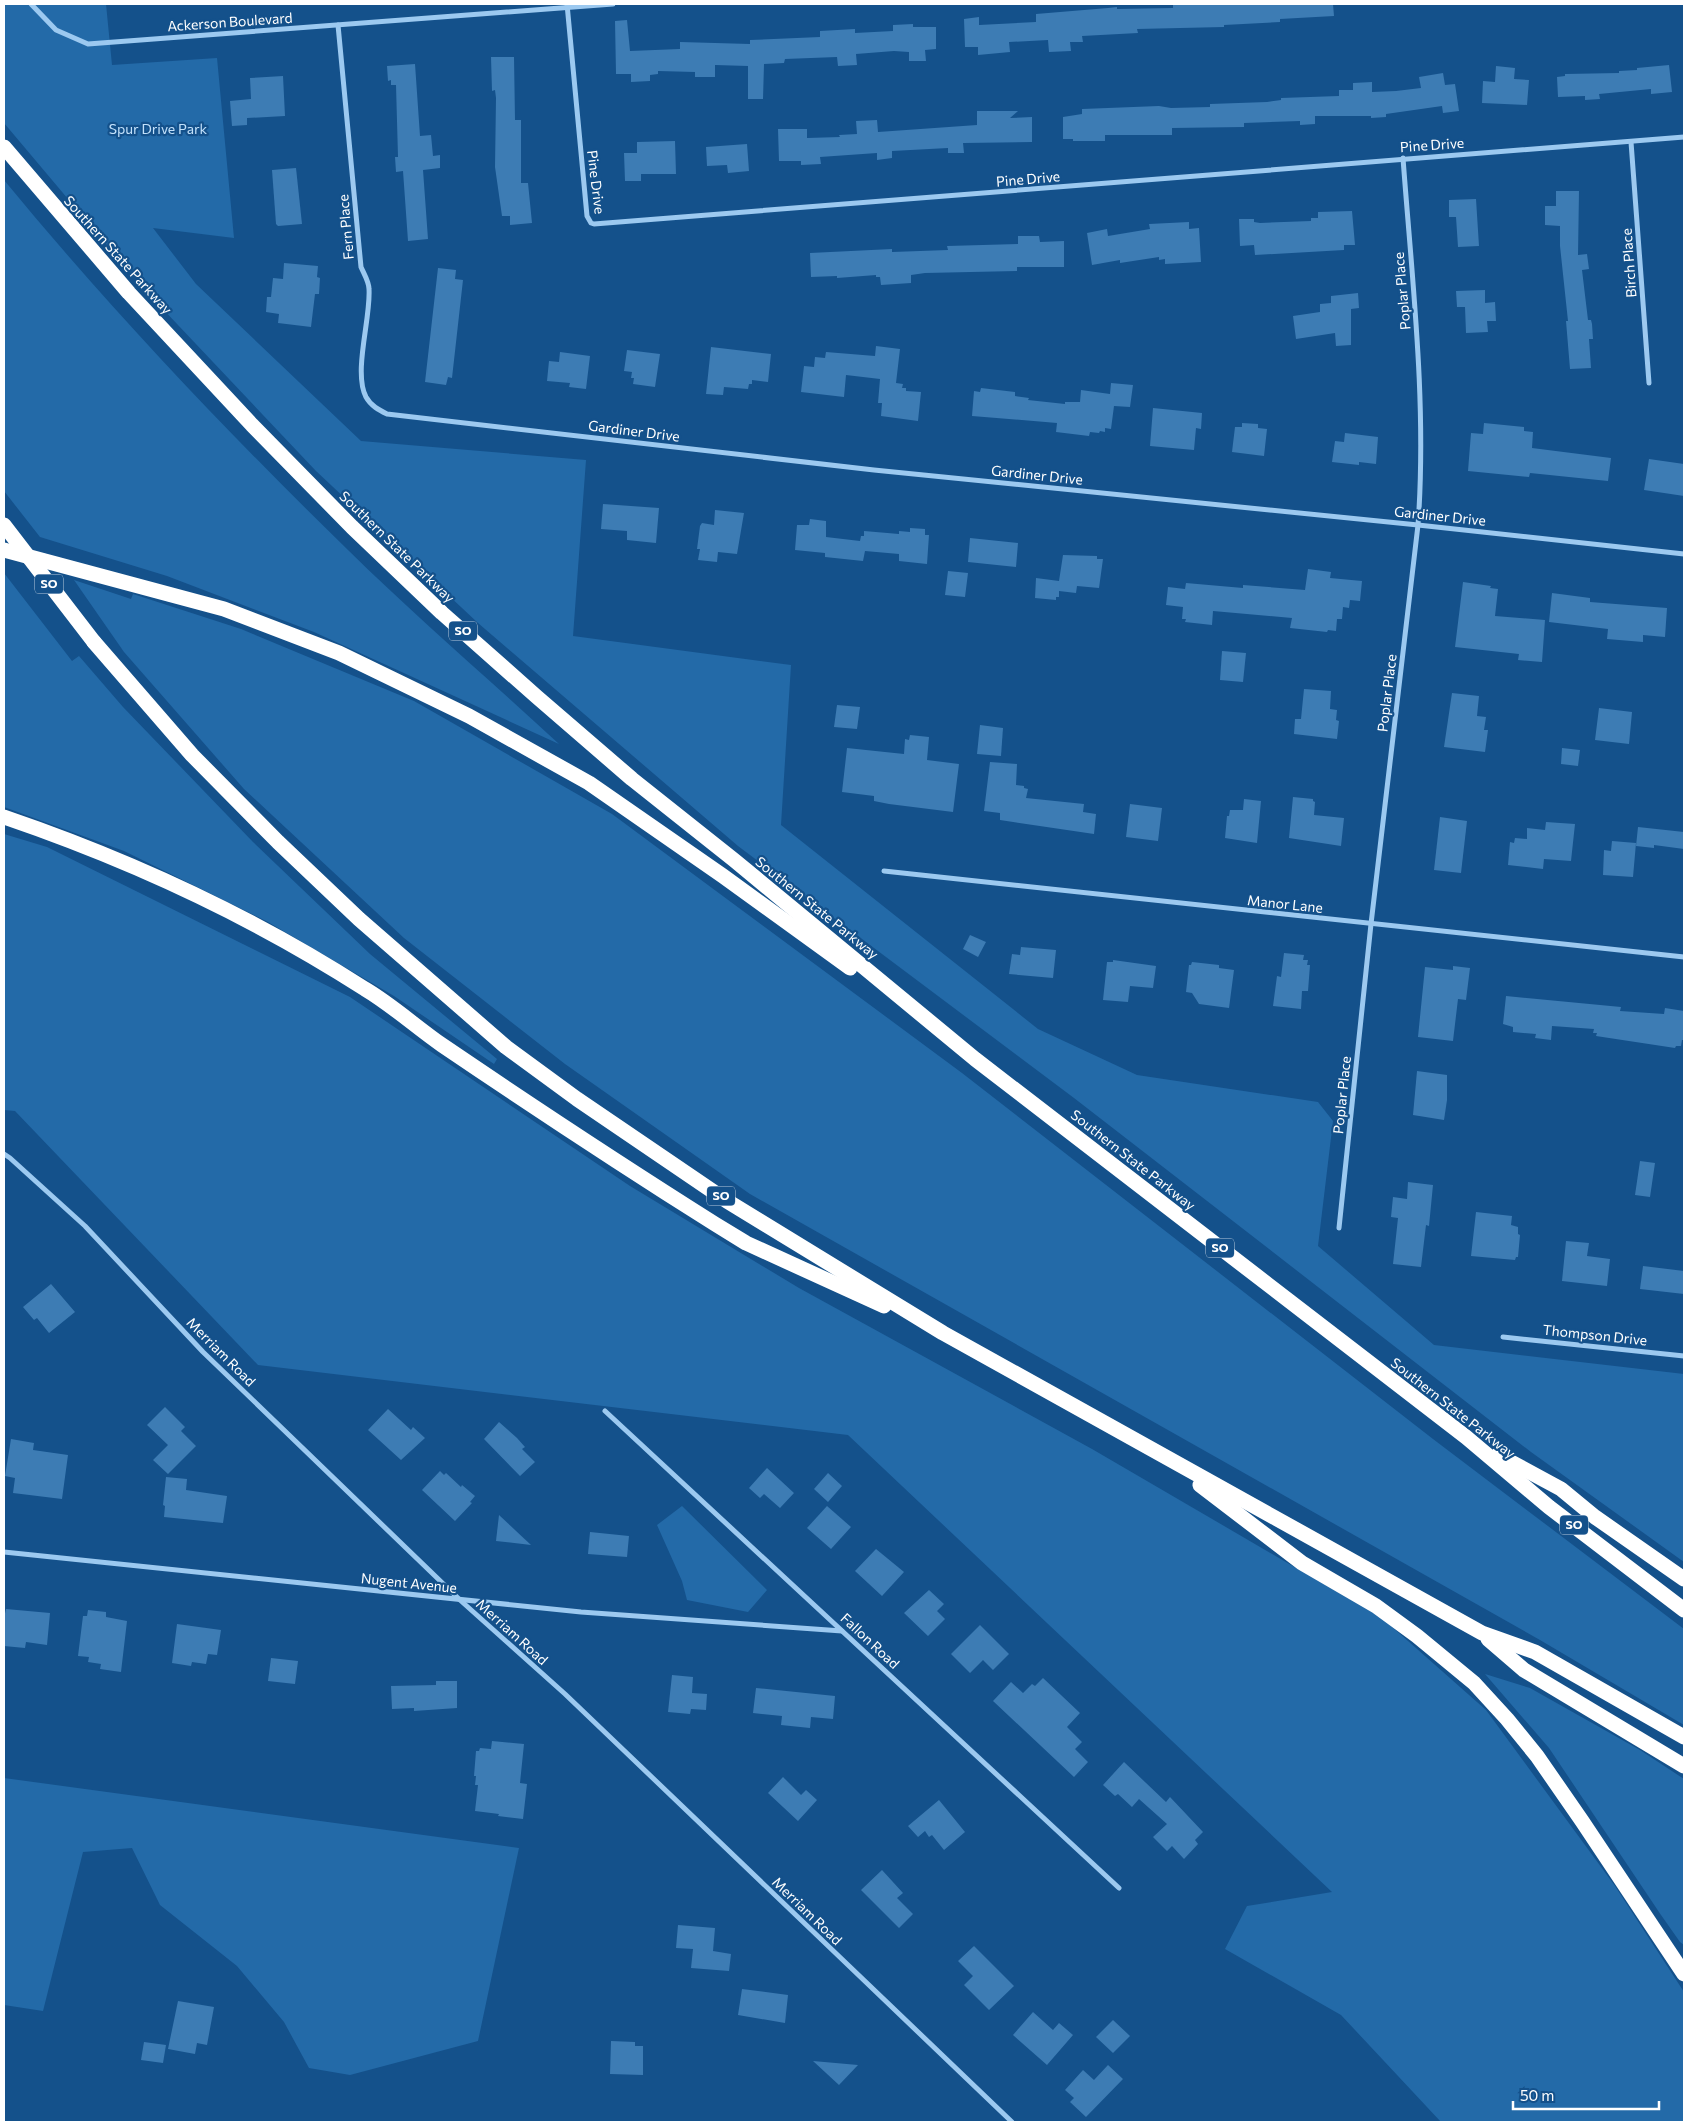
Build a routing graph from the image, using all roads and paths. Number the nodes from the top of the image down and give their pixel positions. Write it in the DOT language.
graph roads {
  1 [pos="31,4"];
  2 [pos="613,4"];
  3 [pos="567,6"];
  4 [pos="338,25"];
  5 [pos="1684,137"];
  6 [pos="1632,142"];
  7 [pos="4,147"];
  8 [pos="1403,158"];
  9 [pos="1649,383"];
  10 [pos="387,414"];
  11 [pos="4,525"];
  12 [pos="1418,525"];
  13 [pos="4,550"];
  14 [pos="1684,554"];
  15 [pos="4,817"];
  16 [pos="884,871"];
  17 [pos="1371,924"];
  18 [pos="1684,957"];
  19 [pos="975,1059"];
  20 [pos="4,1154"];
  21 [pos="1339,1228"];
  22 [pos="944,1333"];
  23 [pos="1503,1337"];
  24 [pos="1684,1356"];
  25 [pos="605,1411"];
  26 [pos="1466,1437"];
  27 [pos="1158,1453"];
  28 [pos="4,1552"];
  29 [pos="1684,1579"];
  30 [pos="460,1600"];
  31 [pos="1684,1610"];
  32 [pos="842,1631"];
  33 [pos="1482,1633"];
  34 [pos="1684,1737"];
  35 [pos="1684,1766"];
  36 [pos="1119,1888"];
  37 [pos="1684,1974"];
  38 [pos="1012,2122"];
  1 -- 4 [label="street, Ackerson Boulevard"];
  2 -- 3 [label="street, Ackerson Boulevard"];
  3 -- 4 [label="street, Ackerson Boulevard"];
  3 -- 8 [label="street, Pine Drive"];
  4 -- 10 [label="street, Fern Place"];
  5 -- 6 [label="street, Pine Drive"];
  6 -- 8 [label="street, Pine Drive"];
  6 -- 9 [label="street, Birch Place"];
  7 -- 19 [label="highway, Southern State Parkway / SO"];
  8 -- 12 [label="street, Poplar Place"];
  10 -- 12 [label="street, Gardiner Drive"];
  11 -- 22 [label="highway, SO, bridge"];
  12 -- 14 [label="street, Gardiner Drive"];
  12 -- 17 [label="street, Poplar Place"];
  13 -- 19 [label="highway"];
  15 -- 22 [label="highway"];
  16 -- 17 [label="street, Manor Lane"];
  17 -- 18 [label="street, Manor Lane"];
  17 -- 21 [label="street, Poplar Place"];
  19 -- 26 [label="highway, Southern State Parkway / SO"];
  20 -- 30 [label="street, Merriam Road"];
  22 -- 27 [label="highway, SO"];
  23 -- 24 [label="street, Thompson Drive"];
  25 -- 32 [label="street, Fallon Road"];
  26 -- 29 [label="highway"];
  26 -- 31 [label="highway, Southern State Parkway / SO"];
  27 -- 33 [label="highway, SO"];
  27 -- 37 [label="highway"];
  28 -- 30 [label="street, Nugent Avenue"];
  30 -- 32 [label="street, Nugent Avenue"];
  30 -- 38 [label="street, Merriam Road"];
  32 -- 36 [label="street, Fallon Road"];
  33 -- 34 [label="highway, SO"];
  33 -- 35 [label="highway, SO"];
}
